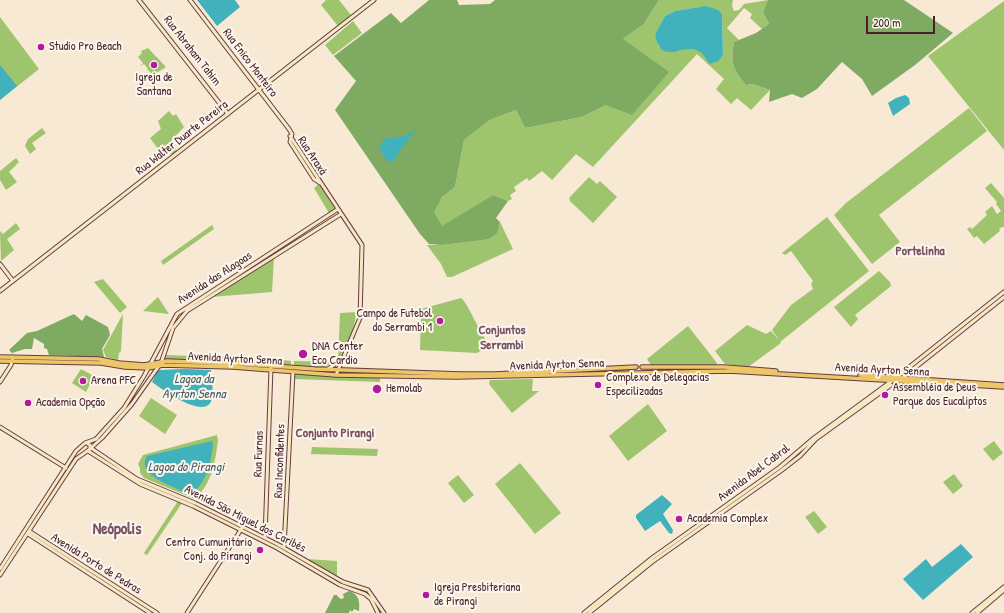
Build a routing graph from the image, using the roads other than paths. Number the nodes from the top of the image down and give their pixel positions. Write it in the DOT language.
graph roads {
  1 [pos="139,0"];
  2 [pos="190,0"];
  3 [pos="374,0"];
  4 [pos="259,89"];
  5 [pos="228,114"];
  6 [pos="291,137"];
  7 [pos="338,209"];
  8 [pos="341,214"];
  9 [pos="306,230"];
  10 [pos="308,234"];
  11 [pos="279,248"];
  12 [pos="281,251"];
  13 [pos="0,264"];
  14 [pos="12,281"];
  15 [pos="0,291"];
  16 [pos="1004,292"];
  17 [pos="1002,296"];
  18 [pos="994,300"];
  19 [pos="992,306"];
  20 [pos="0,357"];
  21 [pos="70,359"];
  22 [pos="11,360"];
  23 [pos="342,360"];
  24 [pos="0,361"];
  25 [pos="161,361"];
  26 [pos="64,362"];
  27 [pos="150,364"];
  28 [pos="635,366"];
  29 [pos="642,367"];
  30 [pos="148,368"];
  31 [pos="156,368"];
  32 [pos="271,368"];
  33 [pos="328,369"];
  34 [pos="338,370"];
  35 [pos="293,372"];
  36 [pos="638,372"];
  37 [pos="329,375"];
  38 [pos="336,376"];
  39 [pos="456,376"];
  40 [pos="902,378"];
  41 [pos="895,380"];
  42 [pos="0,382"];
  43 [pos="1004,386"];
  44 [pos="0,427"];
  45 [pos="85,444"];
  46 [pos="89,449"];
  47 [pos="67,469"];
  48 [pos="242,528"];
  49 [pos="27,531"];
  50 [pos="265,540"];
  51 [pos="17,542"];
  52 [pos="283,549"];
  53 [pos="12,551"];
  54 [pos="16,551"];
  55 [pos="8,564"];
  56 [pos="0,569"];
  57 [pos="0,575"];
  58 [pos="1004,586"];
  59 [pos="1004,590"];
  60 [pos="377,607"];
  61 [pos="150,613"];
  62 [pos="157,613"];
  63 [pos="187,613"];
  64 [pos="378,613"];
  65 [pos="384,613"];
  66 [pos="584,613"];
  67 [pos="589,613"];
  68 [pos="972,613"];
  69 [pos="977,613"];
  1 -- 5 [label="main road, Rua Abraham Tahim"];
  2 -- 4 [label="main road, Rua Enico Monteiro"];
  3 -- 4 [label="main road, Rua Walter Duarte Pereira"];
  4 -- 5 [label="main road, Rua Walter Duarte Pereira"];
  4 -- 6 [label="main road, Rua Enico Monteiro"];
  5 -- 14 [label="main road, Rua Walter Duarte Pereira"];
  6 -- 7 [label="main road, Rua Araxá"];
  7 -- 8 [label="main road, Rua Araxá"];
  7 -- 9 [label="main road, Avenida das Alagoas"];
  8 -- 10 [label="main road, Avenida das Alagoas"];
  8 -- 23 [label="main road, Rua Araxá"];
  9 -- 10 [label="main road"];
  9 -- 11 [label="main road, Avenida das Alagoas"];
  10 -- 12 [label="main road, Avenida das Alagoas"];
  11 -- 12 [label="main road"];
  11 -- 27 [label="main road, Avenida das Alagoas"];
  12 -- 25 [label="main road, Avenida das Alagoas"];
  13 -- 14 [label="main road"];
  14 -- 15 [label="main road, Rua Walter Duarte Pereira"];
  16 -- 17 [label="main road"];
  17 -- 18 [label="main road"];
  17 -- 19 [label="main road"];
  18 -- 19 [label="main road"];
  18 -- 41 [label="main road"];
  19 -- 40 [label="main road"];
  20 -- 22 [label="main road, Avenida Ayrton Senna"];
  21 -- 22 [label="main road, Avenida Ayrton Senna"];
  21 -- 26 [label="main road"];
  21 -- 27 [label="main road, Avenida Ayrton Senna"];
  22 -- 24 [label="main road, Avenida Ayrton Senna"];
  22 -- 26 [label="main road, Avenida Ayrton Senna"];
  22 -- 42 [label="main road"];
  23 -- 33 [label="main road"];
  23 -- 34 [label="main road"];
  25 -- 27 [label="main road, Avenida Ayrton Senna"];
  25 -- 31 [label="main road, Avenida das Alagoas"];
  25 -- 32 [label="main road, Avenida Ayrton Senna"];
  26 -- 30 [label="main road, Avenida Ayrton Senna"];
  27 -- 30 [label="main road, Avenida das Alagoas"];
  28 -- 29 [label="main road, Avenida Ayrton Senna"];
  28 -- 36 [label="main road"];
  28 -- 39 [label="main road, Avenida Ayrton Senna"];
  29 -- 36 [label="main road"];
  29 -- 41 [label="main road, Avenida Ayrton Senna"];
  30 -- 31 [label="main road, Avenida Ayrton Senna"];
  30 -- 45 [label="main road, Avenida das Alagoas"];
  31 -- 32 [label="main road, Avenida Ayrton Senna"];
  31 -- 46 [label="main road, Avenida das Alagoas"];
  32 -- 33 [label="main road, Avenida Ayrton Senna"];
  32 -- 35 [label="main road, Avenida Ayrton Senna"];
  32 -- 50 [label="main road, Rua Furnas"];
  33 -- 34 [label="main road, Avenida Ayrton Senna"];
  33 -- 37 [label="main road"];
  34 -- 38 [label="main road"];
  34 -- 39 [label="main road, Avenida Ayrton Senna"];
  35 -- 37 [label="main road, Avenida Ayrton Senna"];
  35 -- 52 [label="main road, Rua Inconfidentes"];
  36 -- 39 [label="main road, Avenida Ayrton Senna"];
  36 -- 41 [label="main road, Avenida Ayrton Senna"];
  37 -- 38 [label="main road, Avenida Ayrton Senna"];
  38 -- 39 [label="main road, Avenida Ayrton Senna"];
  40 -- 41 [label="main road, Avenida Ayrton Senna"];
  40 -- 43 [label="main road, Avenida Ayrton Senna"];
  41 -- 43 [label="main road, Avenida Ayrton Senna"];
  41 -- 66 [label="main road, Avenida Abel Cabral"];
  41 -- 67 [label="main road, Avenida Abel Cabral"];
  44 -- 47 [label="main road"];
  45 -- 46 [label="main road"];
  45 -- 46 [label="main road"];
  45 -- 47 [label="main road, Avenida das Alagoas"];
  46 -- 47 [label="main road, Avenida das Alagoas"];
  46 -- 48 [label="main road, Avenida São Miguel dos Caribés"];
  47 -- 49 [label="main road, Avenida das Alagoas"];
  48 -- 50 [label="main road, Avenida São Miguel dos Caribés"];
  48 -- 63 [label="main road"];
  49 -- 51 [label="main road, Avenida das Alagoas"];
  49 -- 54 [label="main road, Avenida das Alagoas"];
  49 -- 61 [label="main road, Avenida Porto de Pedras"];
  49 -- 62 [label="main road, Avenida Porto de Pedras"];
  50 -- 52 [label="main road, Avenida São Miguel dos Caribés"];
  51 -- 53 [label="main road, Avenida das Alagoas"];
  51 -- 54 [label="main road"];
  52 -- 60 [label="main road, Avenida São Miguel dos Caribés"];
  53 -- 55 [label="main road"];
  53 -- 56 [label="main road, Avenida das Alagoas"];
  54 -- 55 [label="main road, Avenida das Alagoas"];
  55 -- 57 [label="main road, Avenida das Alagoas"];
  58 -- 68 [label="main road"];
  59 -- 69 [label="main road"];
  60 -- 64 [label="main road, Avenida São Miguel dos Caribés"];
  60 -- 65 [label="main road, Avenida São Miguel dos Caribés"];
}
